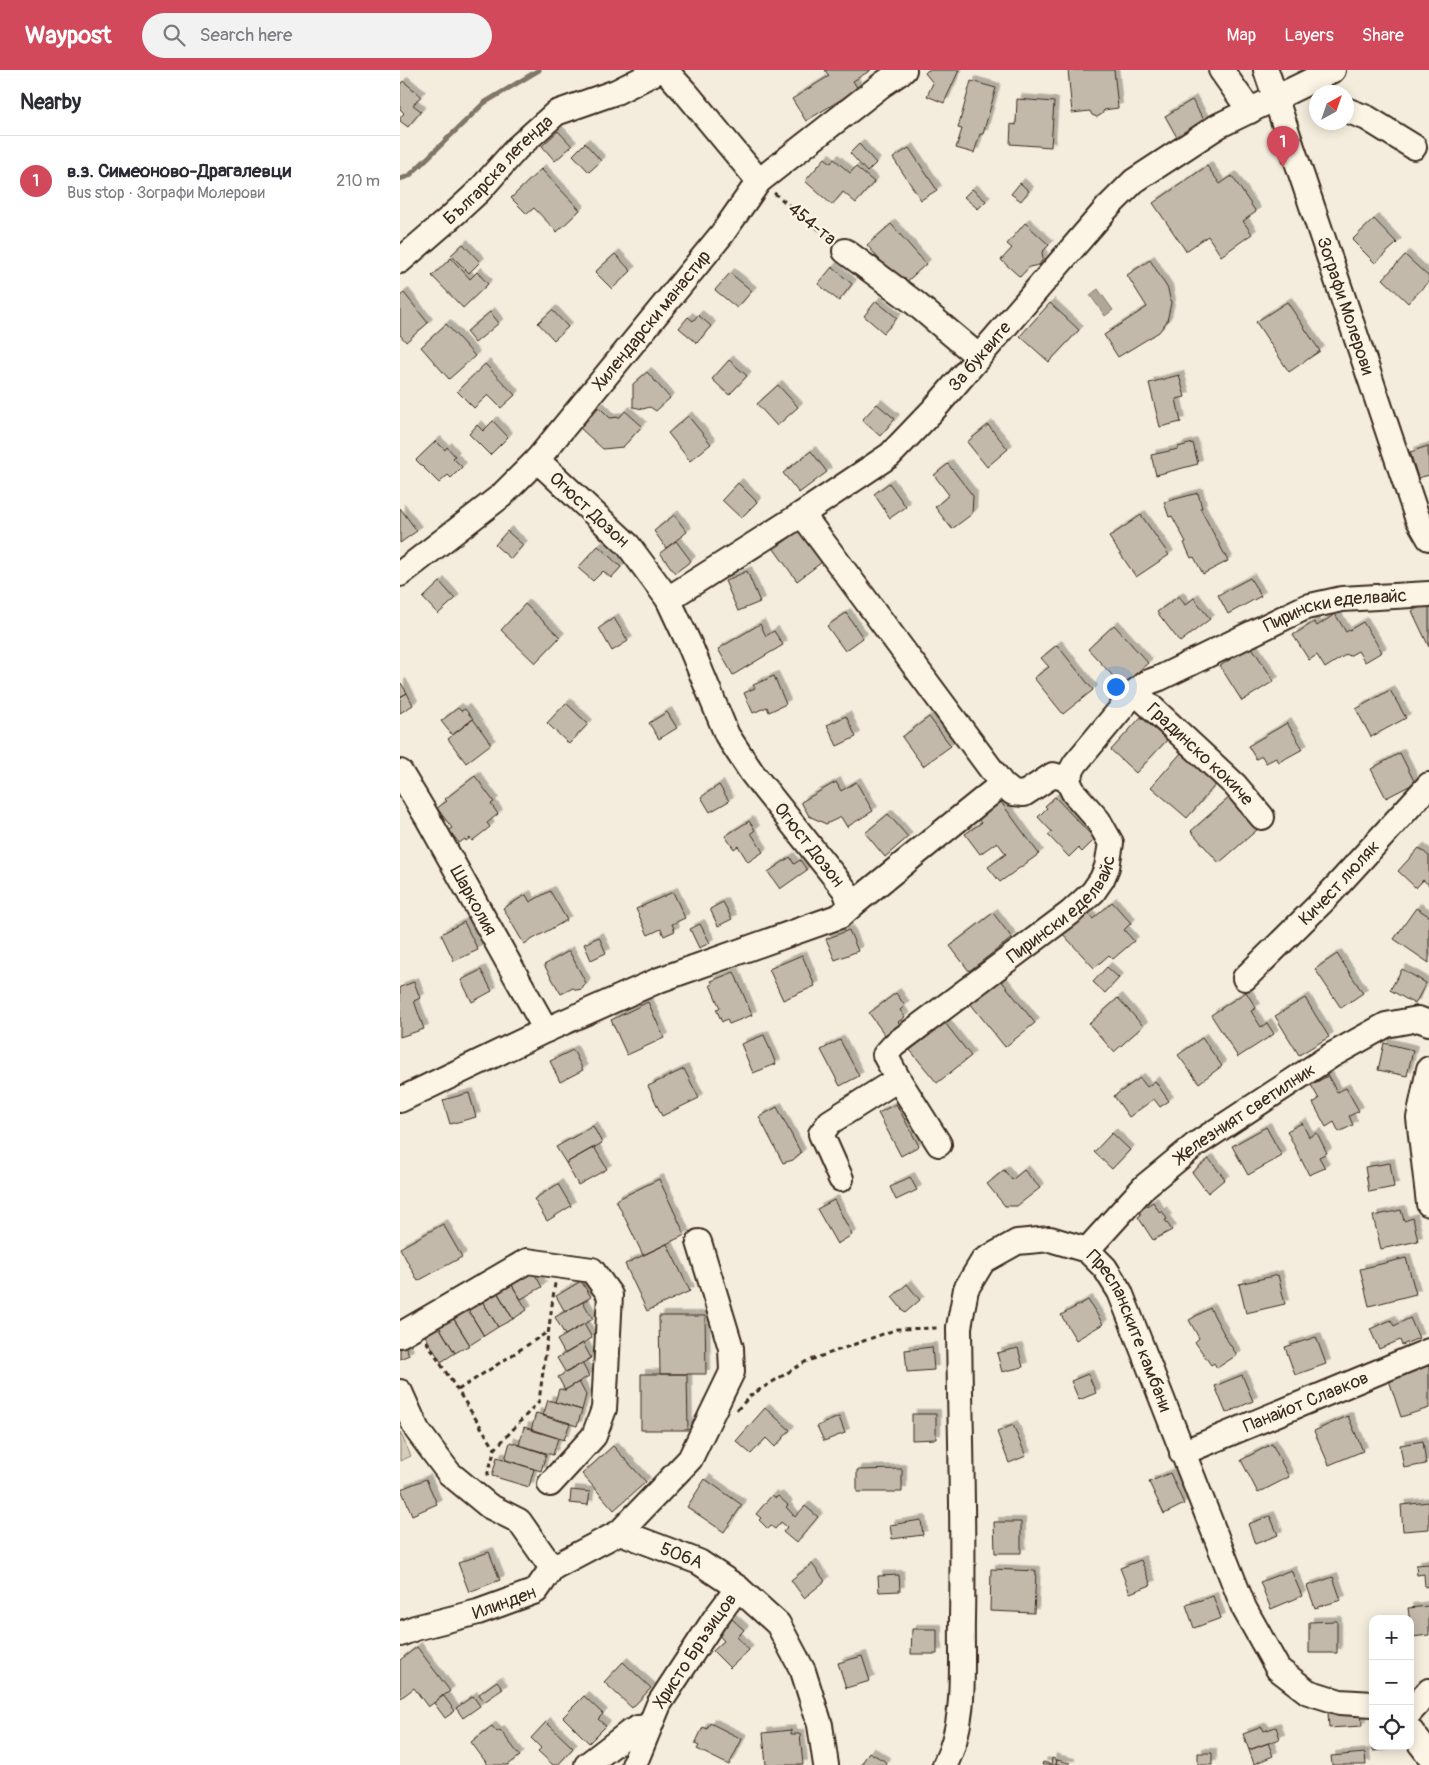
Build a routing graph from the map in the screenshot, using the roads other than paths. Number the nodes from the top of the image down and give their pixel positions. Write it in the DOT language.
graph roads {
  1 [pos="660,70"];
  2 [pos="665,70"];
  3 [pos="904,70"];
  4 [pos="1221,70"];
  5 [pos="1266,70"];
  6 [pos="1334,70"];
  7 [pos="1307,93"];
  8 [pos="1275,98"];
  9 [pos="1250,111"];
  10 [pos="1354,113"];
  11 [pos="1414,147"];
  12 [pos="760,181"];
  13 [pos="845,251"];
  14 [pos="400,261"];
  15 [pos="979,356"];
  16 [pos="537,460"];
  17 [pos="802,514"];
  18 [pos="1429,538"];
  19 [pos="400,574"];
  20 [pos="1429,594"];
  21 [pos="668,599"];
  22 [pos="1135,692"];
  23 [pos="400,772"];
  24 [pos="1067,779"];
  25 [pos="1002,784"];
  26 [pos="1429,785"];
  27 [pos="1262,818"];
  28 [pos="851,906"];
  29 [pos="1245,978"];
  30 [pos="1429,1023"];
  31 [pos="546,1030"];
  32 [pos="1429,1069"];
  33 [pos="898,1079"];
  34 [pos="400,1100"];
  35 [pos="939,1144"];
  36 [pos="841,1179"];
  37 [pos="1429,1204"];
  38 [pos="699,1242"];
  39 [pos="1087,1250"];
  40 [pos="408,1330"];
  41 [pos="1429,1351"];
  42 [pos="400,1392"];
  43 [pos="1182,1453"];
  44 [pos="550,1484"];
  45 [pos="620,1532"];
  46 [pos="552,1568"];
  47 [pos="738,1588"];
  48 [pos="400,1634"];
  49 [pos="1429,1691"];
  50 [pos="1369,1704"];
  51 [pos="1414,1708"];
  52 [pos="649,1727"];
  53 [pos="1414,1735"];
  54 [pos="1429,1756"];
  55 [pos="587,1765"];
  56 [pos="634,1765"];
  57 [pos="826,1765"];
  58 [pos="945,1765"];
  59 [pos="1421,1765"];
  1 -- 14 [label="street, Българска легенда"];
  2 -- 12 [label="street"];
  3 -- 12 [label="street, Хилендарски манастир"];
  4 -- 9 [label="street"];
  5 -- 8 [label="street, Зографи Молерови"];
  6 -- 7 [label="street, За буквите"];
  7 -- 8 [label="street, За буквите"];
  8 -- 9 [label="street, За буквите"];
  8 -- 18 [label="street, Зографи Молерови"];
  9 -- 15 [label="street, За буквите"];
  10 -- 11 [label="street"];
  12 -- 16 [label="street, Хилендарски манастир"];
  13 -- 15 [label="street, 454-та"];
  15 -- 17 [label="street, За буквите"];
  16 -- 19 [label="street, Хилендарски манастир"];
  16 -- 21 [label="street, Огюст Дозон"];
  17 -- 21 [label="street, За буквите"];
  17 -- 25 [label="street"];
  20 -- 22 [label="street, Пирински еделвайс"];
  21 -- 28 [label="street, Огюст Дозон"];
  22 -- 24 [label="street, Пирински еделвайс"];
  22 -- 27 [label="street, Градинско кокиче"];
  23 -- 31 [label="street, Шарколия"];
  24 -- 25 [label="street"];
  24 -- 33 [label="street, Пирински еделвайс"];
  25 -- 28 [label="street"];
  26 -- 29 [label="street, Кичест люляк"];
  28 -- 31 [label="street, Огюст Дозон"];
  30 -- 39 [label="street, Железният светилник"];
  31 -- 34 [label="street, Огюст Дозон"];
  32 -- 37 [label="street"];
  33 -- 35 [label="street"];
  33 -- 36 [label="street"];
  38 -- 45 [label="street, Илинден"];
  39 -- 43 [label="street, Преспанските камбани"];
  39 -- 58 [label="street, Преспанските камбани"];
  40 -- 44 [label="street"];
  41 -- 43 [label="street, Панайот Славков"];
  42 -- 46 [label="street"];
  43 -- 50 [label="street, Преспанските камбани"];
  45 -- 46 [label="street, Илинден"];
  45 -- 47 [label="street, 506А"];
  46 -- 48 [label="street, Илинден"];
  47 -- 52 [label="street, Христо Бръзицов"];
  47 -- 57 [label="street, Христо Бръзицов"];
  49 -- 51 [label="street"];
  52 -- 55 [label="street"];
  52 -- 56 [label="street, Христо Бръзицов"];
  53 -- 54 [label="street"];
  54 -- 59 [label="street"];
}
